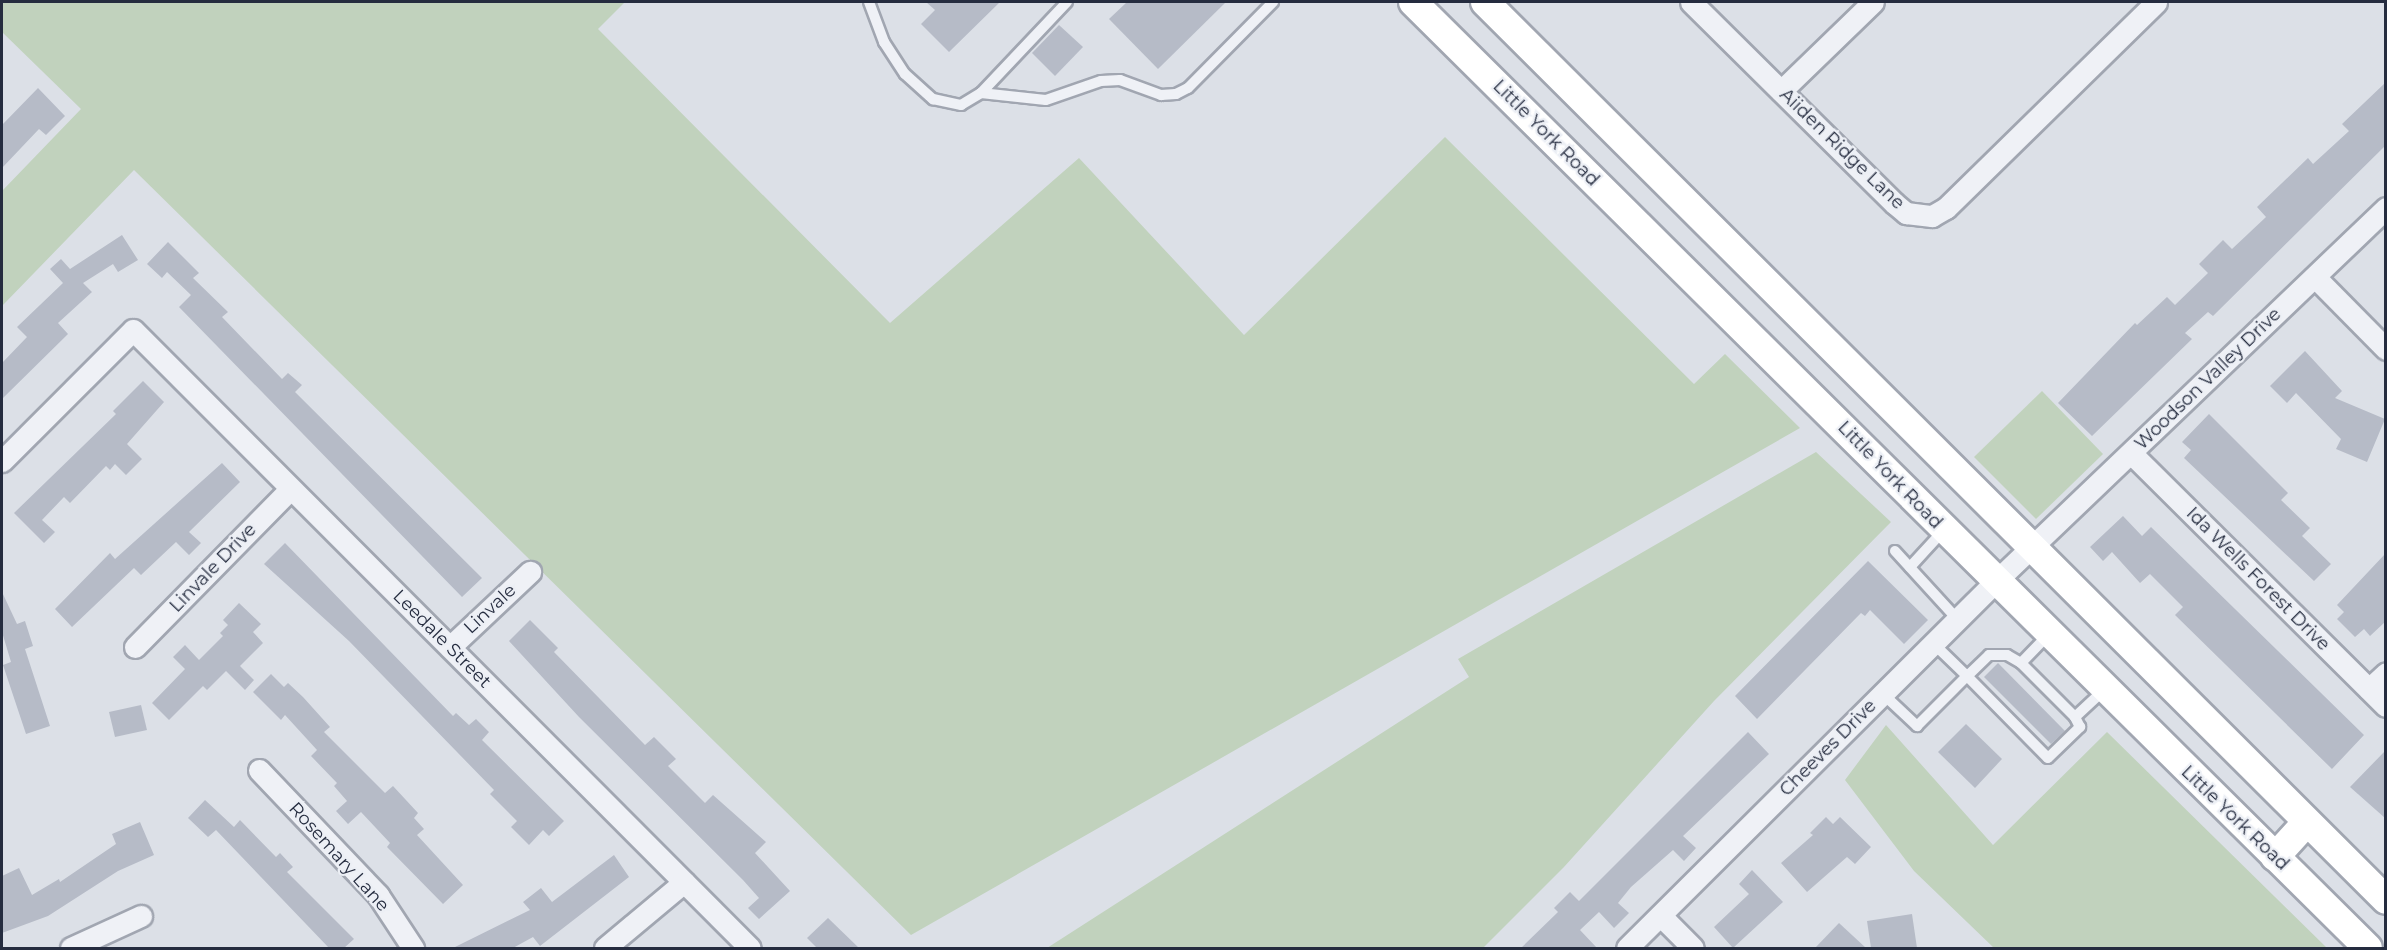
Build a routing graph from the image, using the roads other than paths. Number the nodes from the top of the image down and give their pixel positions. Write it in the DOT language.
graph roads {
  1 [pos="869,2"];
  2 [pos="1067,2"];
  3 [pos="1273,2"];
  4 [pos="1413,2"];
  5 [pos="1485,2"];
  6 [pos="1691,2"];
  7 [pos="1873,2"];
  8 [pos="2156,2"];
  9 [pos="1781,91"];
  10 [pos="981,93"];
  11 [pos="2385,208"];
  12 [pos="2315,277"];
  13 [pos="2385,349"];
  14 [pos="2131,453"];
  15 [pos="2,461"];
  16 [pos="290,489"];
  17 [pos="1944,530"];
  18 [pos="2030,548"];
  19 [pos="1895,551"];
  20 [pos="1910,567"];
  21 [pos="530,572"];
  22 [pos="1995,582"];
  23 [pos="1957,619"];
  24 [pos="2048,635"];
  25 [pos="1933,643"];
  26 [pos="135,647"];
  27 [pos="450,647"];
  28 [pos="2020,663"];
  29 [pos="2385,673"];
  30 [pos="1967,676"];
  31 [pos="2104,689"];
  32 [pos="2369,689"];
  33 [pos="1883,694"];
  34 [pos="2385,706"];
  35 [pos="2075,717"];
  36 [pos="259,770"];
  37 [pos="2307,822"];
  38 [pos="2275,857"];
  39 [pos="684,882"];
  40 [pos="2385,900"];
  41 [pos="141,916"];
  42 [pos="1661,916"];
  43 [pos="71,948"];
  44 [pos="414,948"];
  45 [pos="605,948"];
  46 [pos="750,948"];
  47 [pos="1627,948"];
  48 [pos="1693,948"];
  49 [pos="2368,948"];
  1 -- 10 [label="lane"];
  2 -- 10 [label="lane"];
  3 -- 10 [label="lane"];
  4 -- 17 [label="main road, Little York Road"];
  5 -- 18 [label="main road"];
  6 -- 9 [label="street, Aiiden Ridge Lane"];
  7 -- 9 [label="street"];
  8 -- 9 [label="street, Aiiden Ridge Lane"];
  11 -- 12 [label="street, Woodson Valley Drive"];
  12 -- 13 [label="street"];
  12 -- 14 [label="street, Woodson Valley Drive"];
  14 -- 18 [label="street, Woodson Valley Drive"];
  14 -- 32 [label="street, Ida Wells Forest Drive"];
  15 -- 16 [label="street, Leedale Street"];
  16 -- 26 [label="street, Linvale Drive"];
  16 -- 27 [label="street, Leedale Street"];
  17 -- 20 [label="lane"];
  17 -- 22 [label="main road, Little York Road"];
  18 -- 22 [label="street, Cheeves Drive"];
  18 -- 37 [label="main road"];
  19 -- 20 [label="lane"];
  20 -- 23 [label="lane"];
  21 -- 27 [label="street, Linvale"];
  22 -- 23 [label="street, Cheeves Drive"];
  22 -- 24 [label="main road, Little York Road"];
  23 -- 25 [label="street, Cheeves Drive"];
  24 -- 28 [label="lane"];
  24 -- 31 [label="main road, Little York Road"];
  25 -- 30 [label="lane"];
  25 -- 33 [label="street, Cheeves Drive"];
  27 -- 39 [label="street, Leedale Street"];
  28 -- 30 [label="lane"];
  28 -- 35 [label="lane"];
  29 -- 32 [label="street"];
  30 -- 33 [label="lane"];
  30 -- 35 [label="lane"];
  31 -- 35 [label="lane"];
  31 -- 38 [label="main road, Little York Road"];
  32 -- 34 [label="street, Ida Wells Forest Drive"];
  33 -- 42 [label="street, Cheeves Drive"];
  36 -- 44 [label="street, Rosemary Lane"];
  37 -- 38 [label="main road"];
  37 -- 40 [label="main road"];
  38 -- 49 [label="main road, Little York Road"];
  39 -- 45 [label="street"];
  39 -- 46 [label="street, Leedale Street"];
  41 -- 43 [label="street"];
  42 -- 47 [label="street, Cheeves Drive"];
  42 -- 48 [label="street"];
}
